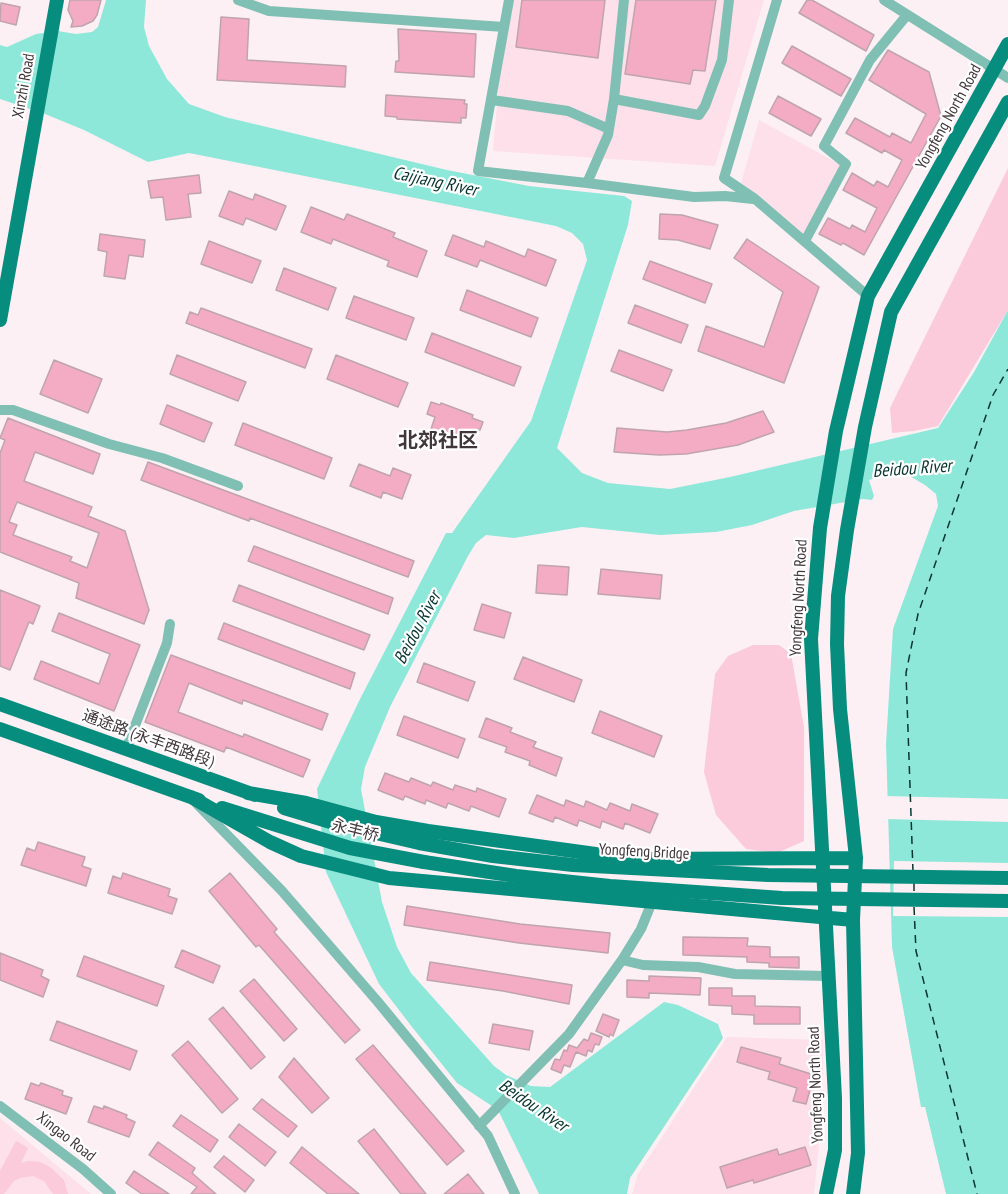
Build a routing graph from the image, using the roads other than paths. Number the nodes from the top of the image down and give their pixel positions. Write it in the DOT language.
graph roads {
  1 [pos="56,0"];
  2 [pos="238,0"];
  3 [pos="509,0"];
  4 [pos="624,0"];
  5 [pos="729,0"];
  6 [pos="777,0"];
  7 [pos="884,0"];
  8 [pos="907,15"];
  9 [pos="504,27"];
  10 [pos="1008,44"];
  11 [pos="994,69"];
  12 [pos="1008,78"];
  13 [pos="614,99"];
  14 [pos="492,100"];
  15 [pos="1008,102"];
  16 [pos="609,129"];
  17 [pos="587,183"];
  18 [pos="755,199"];
  19 [pos="805,241"];
  20 [pos="4,267"];
  21 [pos="868,296"];
  22 [pos="0,320"];
  23 [pos="0,410"];
  24 [pos="238,486"];
  25 [pos="170,624"];
  26 [pos="0,704"];
  27 [pos="0,729"];
  28 [pos="126,749"];
  29 [pos="248,793"];
  30 [pos="191,797"];
  31 [pos="284,808"];
  32 [pos="856,858"];
  33 [pos="822,860"];
  34 [pos="1008,878"];
  35 [pos="1008,901"];
  36 [pos="652,902"];
  37 [pos="825,917"];
  38 [pos="853,920"];
  39 [pos="622,960"];
  40 [pos="828,975"];
  41 [pos="0,1106"];
  42 [pos="479,1126"];
  43 [pos="104,1191"];
  44 [pos="515,1194"];
  45 [pos="826,1194"];
  46 [pos="853,1194"];
  1 -- 20 [label="main road, Xinzhi Road"];
  2 -- 9 [label="street"];
  3 -- 9 [label="street"];
  4 -- 13 [label="street"];
  5 -- 13 [label="street"];
  6 -- 18 [label="street"];
  7 -- 8 [label="street"];
  8 -- 11 [label="street"];
  8 -- 19 [label="street"];
  9 -- 14 [label="street"];
  10 -- 11 [label="main road, Yongfeng North Road"];
  11 -- 12 [label="street"];
  11 -- 21 [label="main road, Yongfeng North Road"];
  13 -- 16 [label="street"];
  14 -- 16 [label="street"];
  14 -- 17 [label="street"];
  15 -- 32 [label="main road"];
  16 -- 17 [label="street"];
  17 -- 18 [label="street"];
  18 -- 19 [label="street"];
  19 -- 21 [label="street"];
  20 -- 22 [label="main road, Xinzhi Road"];
  21 -- 33 [label="main road, Yongfeng North Road"];
  23 -- 24 [label="street"];
  25 -- 28 [label="street"];
  26 -- 28 [label="main road, 通途路 (永丰西路段)"];
  27 -- 30 [label="main road"];
  28 -- 29 [label="main road, 通途路 (永丰西路段)"];
  29 -- 31 [label="main road, 通途路 (永丰西路段)"];
  29 -- 33 [label="main road"];
  30 -- 35 [label="main road, bridge"];
  30 -- 36 [label="main road"];
  30 -- 42 [label="street"];
  31 -- 34 [label="main road, Yongfeng Bridge, bridge"];
  32 -- 33 [label="main road"];
  32 -- 38 [label="main road"];
  33 -- 37 [label="main road, Yongfeng North Road"];
  36 -- 37 [label="main road"];
  36 -- 39 [label="street"];
  37 -- 38 [label="main road"];
  37 -- 40 [label="main road, Yongfeng North Road"];
  38 -- 46 [label="main road"];
  39 -- 40 [label="street"];
  39 -- 42 [label="street"];
  40 -- 45 [label="main road, Yongfeng North Road"];
  41 -- 43 [label="street, Xingao Road"];
  42 -- 44 [label="street"];
}
